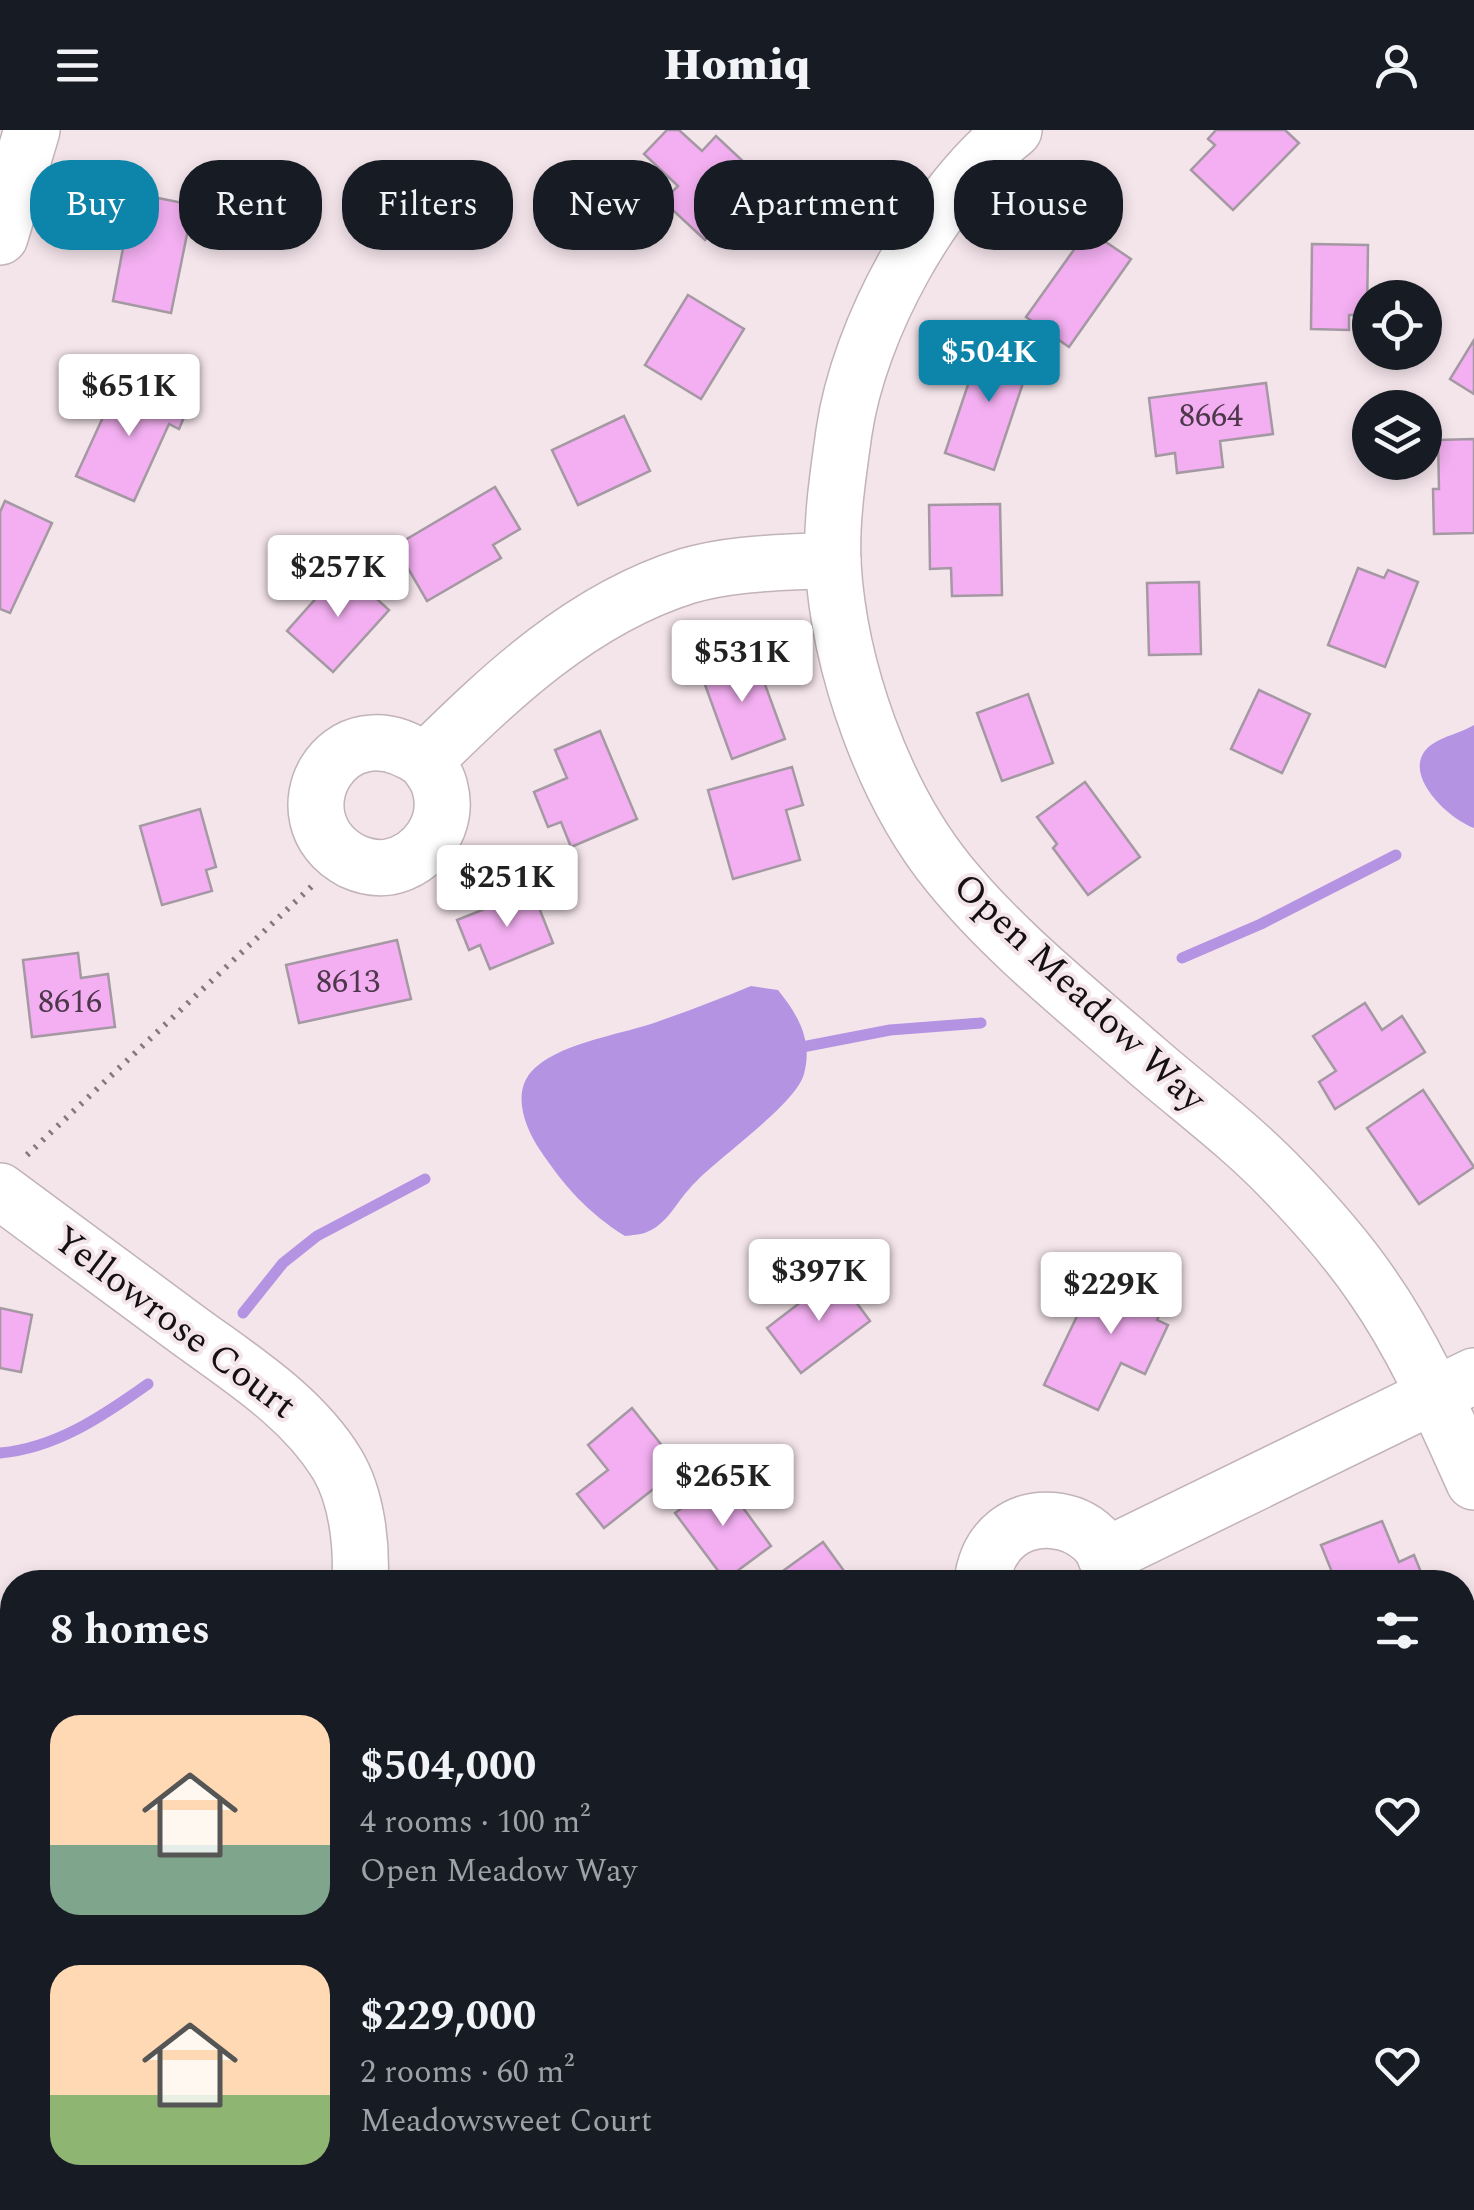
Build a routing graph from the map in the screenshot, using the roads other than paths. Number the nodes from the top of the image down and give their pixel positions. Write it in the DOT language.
graph roads {
  1 [pos="32,130"];
  2 [pos="1014,130"];
  3 [pos="0,238"];
  4 [pos="833,560"];
  5 [pos="426,761"];
  6 [pos="7,1179"];
  7 [pos="1455,1386"];
  8 [pos="1474,1482"];
  9 [pos="1108,1569"];
  10 [pos="361,1570"];
  11 [pos="983,1570"];
  1 -- 3 [label="street"];
  2 -- 4 [label="street, Open Meadow Way"];
  4 -- 5 [label="street"];
  4 -- 7 [label="street, Open Meadow Way"];
  5 -- 5 [label="street"];
  6 -- 10 [label="street, Yellowrose Court"];
  7 -- 8 [label="street, Open Meadow Way"];
  7 -- 9 [label="street"];
  9 -- 11 [label="street"];
}
